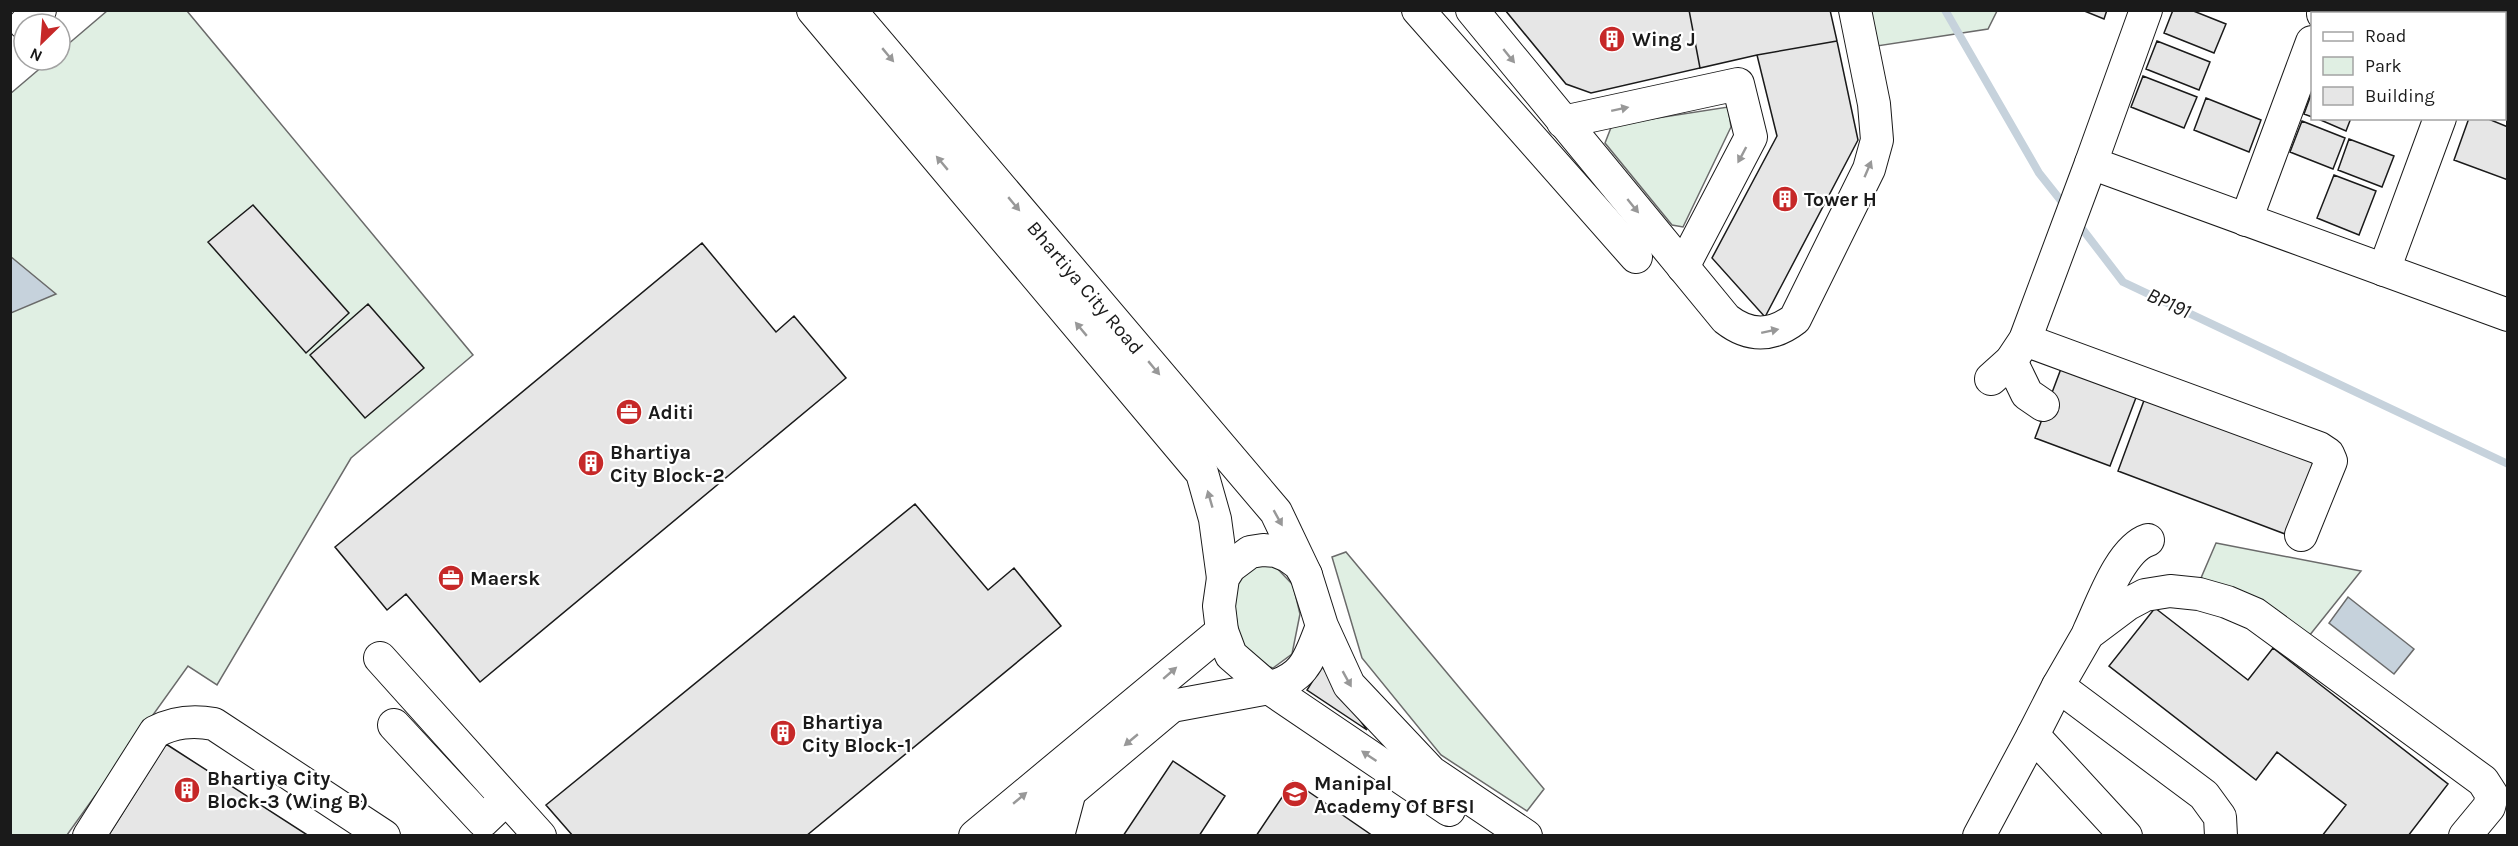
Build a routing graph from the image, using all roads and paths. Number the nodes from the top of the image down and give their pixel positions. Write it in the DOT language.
graph roads {
  1 [pos="813,10"];
  2 [pos="850,10"];
  3 [pos="1418,10"];
  4 [pos="1472,10"];
  5 [pos="1855,10"];
  6 [pos="2146,10"];
  7 [pos="2311,47"];
  8 [pos="2439,120"];
  9 [pos="1563,122"];
  10 [pos="2091,163"];
  11 [pos="2246,220"];
  12 [pos="1636,257"];
  13 [pos="1683,267"];
  14 [pos="2384,270"];
  15 [pos="2508,315"];
  16 [pos="2009,360"];
  17 [pos="2043,405"];
  18 [pos="2301,535"];
  19 [pos="2148,540"];
  20 [pos="1306,575"];
  21 [pos="1223,578"];
  22 [pos="1322,626"];
  23 [pos="1222,631"];
  24 [pos="2088,634"];
  25 [pos="380,658"];
  26 [pos="2058,686"];
  27 [pos="1269,688"];
  28 [pos="394,725"];
  29 [pos="2033,735"];
  30 [pos="1070,791"];
  31 [pos="506,799"];
  32 [pos="89,836"];
  33 [pos="384,836"];
  34 [pos="540,836"];
  35 [pos="975,836"];
  36 [pos="1017,836"];
  37 [pos="1058,836"];
  38 [pos="1487,836"];
  39 [pos="1526,836"];
  40 [pos="1979,836"];
  41 [pos="2126,836"];
  42 [pos="2221,836"];
  43 [pos="2465,836"];
  21 -- 1 [label="street, Bhartiya City Road, one-way"];
  2 -- 20 [label="street, Bhartiya City Road, one-way"];
  3 -- 12 [label="street"];
  4 -- 9 [label="street, one-way"];
  13 -- 5 [label="street, one-way"];
  6 -- 10 [label="street"];
  7 -- 11 [label="street"];
  8 -- 14 [label="street"];
  9 -- 13 [label="street, one-way"];
  9 -- 13 [label="street, one-way"];
  10 -- 11 [label="street"];
  10 -- 16 [label="street"];
  11 -- 14 [label="street"];
  14 -- 15 [label="street"];
  16 -- 17 [label="street"];
  16 -- 18 [label="street"];
  19 -- 24 [label="street"];
  20 -- 21 [label="street, Bhartiya City Road"];
  20 -- 22 [label="street, Bhartiya City Road"];
  21 -- 23 [label="street, Bhartiya City Road"];
  22 -- 27 [label="street"];
  22 -- 39 [label="street, Bhartiya City Road, one-way"];
  23 -- 27 [label="street, Bhartiya City Road"];
  35 -- 23 [label="street, one-way"];
  24 -- 26 [label="street"];
  24 -- 43 [label="street"];
  25 -- 31 [label="street"];
  26 -- 29 [label="street"];
  26 -- 42 [label="street"];
  27 -- 30 [label="street, one-way"];
  38 -- 27 [label="street, Bhartiya City Road, one-way"];
  28 -- 31 [label="street"];
  29 -- 40 [label="street"];
  29 -- 41 [label="street"];
  30 -- 36 [label="street"];
  30 -- 37 [label="street"];
  31 -- 34 [label="street"];
  32 -- 33 [label="street"];
}
